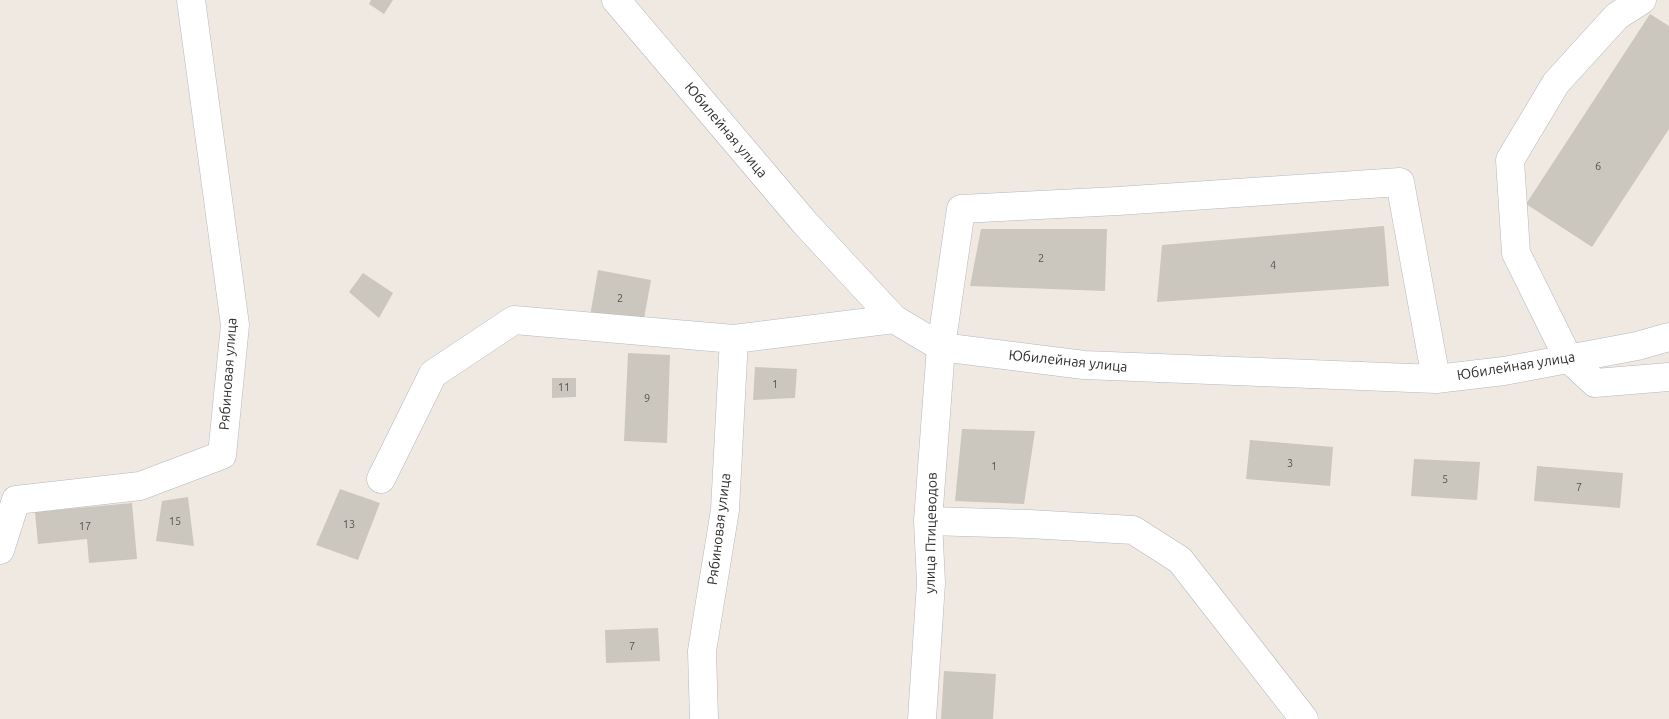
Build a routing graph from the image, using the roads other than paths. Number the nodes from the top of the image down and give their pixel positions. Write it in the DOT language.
graph roads {
  1 [pos="191,0"];
  2 [pos="616,0"];
  3 [pos="1642,0"];
  4 [pos="894,319"];
  5 [pos="1669,337"];
  6 [pos="734,338"];
  7 [pos="942,347"];
  8 [pos="1568,358"];
  9 [pos="1669,377"];
  10 [pos="1436,379"];
  11 [pos="380,479"];
  12 [pos="928,521"];
  13 [pos="0,550"];
  14 [pos="704,719"];
  15 [pos="922,719"];
  16 [pos="1304,719"];
  1 -- 13 [label="street, Рябиновая улица"];
  2 -- 4 [label="street, Юбилейная улица"];
  3 -- 8 [label="street"];
  4 -- 6 [label="street"];
  4 -- 7 [label="street, Юбилейная улица"];
  5 -- 8 [label="street, Юбилейная улица"];
  6 -- 11 [label="street"];
  6 -- 14 [label="street, Рябиновая улица"];
  7 -- 10 [label="street, Юбилейная улица"];
  7 -- 10 [label="street, улица Птицеводов"];
  7 -- 12 [label="street, улица Птицеводов"];
  8 -- 9 [label="street"];
  8 -- 10 [label="street, Юбилейная улица"];
  12 -- 15 [label="street, улица Птицеводов"];
  12 -- 16 [label="street"];
}
